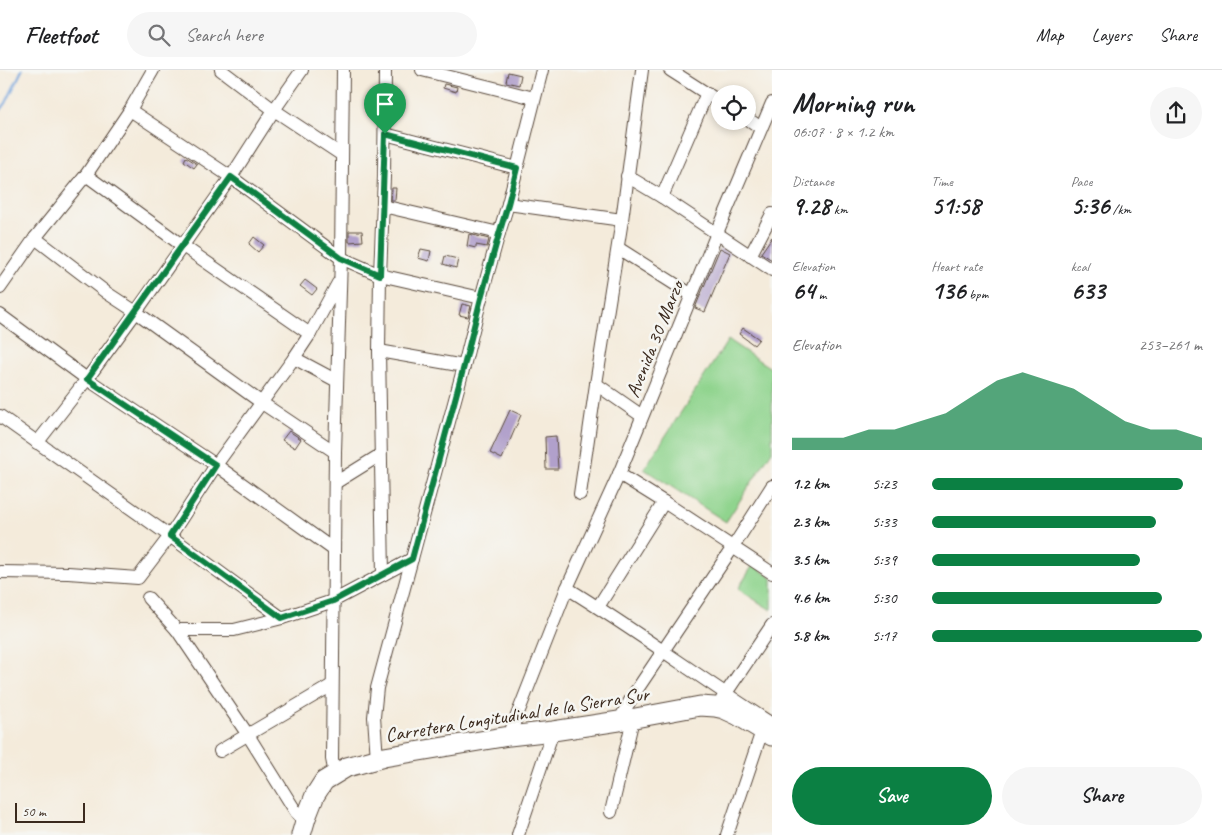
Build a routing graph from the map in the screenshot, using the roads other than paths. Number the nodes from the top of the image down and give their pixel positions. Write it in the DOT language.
graph roads {
  1 [pos="153,70"];
  2 [pos="222,70"];
  3 [pos="302,70"];
  4 [pos="343,70"];
  5 [pos="385,70"];
  6 [pos="422,70"];
  7 [pos="542,70"];
  8 [pos="642,70"];
  9 [pos="670,70"];
  10 [pos="707,93"];
  11 [pos="711,96"];
  12 [pos="534,98"];
  13 [pos="772,103"];
  14 [pos="130,110"];
  15 [pos="274,110"];
  16 [pos="766,122"];
  17 [pos="385,134"];
  18 [pos="342,155"];
  19 [pos="517,168"];
  20 [pos="86,175"];
  21 [pos="627,176"];
  22 [pos="231,177"];
  23 [pos="662,197"];
  24 [pos="508,204"];
  25 [pos="383,206"];
  26 [pos="772,214"];
  27 [pos="622,220"];
  28 [pos="717,233"];
  29 [pos="499,234"];
  30 [pos="35,238"];
  31 [pos="183,246"];
  32 [pos="618,248"];
  33 [pos="750,256"];
  34 [pos="341,258"];
  35 [pos="772,270"];
  36 [pos="380,275"];
  37 [pos="340,281"];
  38 [pos="0,288"];
  39 [pos="692,295"];
  40 [pos="481,298"];
  41 [pos="136,312"];
  42 [pos="0,315"];
  43 [pos="310,334"];
  44 [pos="379,351"];
  45 [pos="294,358"];
  46 [pos="464,366"];
  47 [pos="87,379"];
  48 [pos="337,381"];
  49 [pos="596,384"];
  50 [pos="262,403"];
  51 [pos="0,416"];
  52 [pos="642,416"];
  53 [pos="37,443"];
  54 [pos="335,452"];
  55 [pos="380,455"];
  56 [pos="216,465"];
  57 [pos="619,474"];
  58 [pos="335,483"];
  59 [pos="772,486"];
  60 [pos="580,494"];
  61 [pos="664,502"];
  62 [pos="170,536"];
  63 [pos="733,547"];
  64 [pos="334,550"];
  65 [pos="412,559"];
  66 [pos="0,572"];
  67 [pos="772,572"];
  68 [pos="383,574"];
  69 [pos="567,588"];
  70 [pos="148,598"];
  71 [pos="333,601"];
  72 [pos="598,607"];
  73 [pos="282,618"];
  74 [pos="772,625"];
  75 [pos="177,630"];
  76 [pos="663,650"];
  77 [pos="332,686"];
  78 [pos="720,701"];
  79 [pos="626,720"];
  80 [pos="769,730"];
  81 [pos="553,731"];
  82 [pos="248,735"];
  83 [pos="509,736"];
  84 [pos="220,751"];
  85 [pos="377,759"];
  86 [pos="335,774"];
  87 [pos="611,812"];
  88 [pos="303,828"];
  89 [pos="518,835"];
  90 [pos="727,835"];
  1 -- 14 [label="street"];
  2 -- 15 [label="street"];
  3 -- 15 [label="street"];
  4 -- 18 [label="street"];
  5 -- 17 [label="street"];
  6 -- 12 [label="street"];
  7 -- 12 [label="street"];
  8 -- 21 [label="street"];
  9 -- 10 [label="street"];
  10 -- 11 [label="street"];
  10 -- 23 [label="street"];
  12 -- 19 [label="street"];
  13 -- 16 [label="street, Avenida 30 Marzo"];
  14 -- 20 [label="street"];
  14 -- 22 [label="street"];
  15 -- 18 [label="street"];
  15 -- 22 [label="street"];
  16 -- 28 [label="street, Avenida 30 Marzo"];
  17 -- 19 [label="street"];
  17 -- 25 [label="street"];
  18 -- 34 [label="street"];
  19 -- 24 [label="street"];
  20 -- 30 [label="street"];
  20 -- 31 [label="street"];
  21 -- 23 [label="street"];
  21 -- 27 [label="street"];
  22 -- 31 [label="street"];
  22 -- 34 [label="street"];
  23 -- 28 [label="street"];
  24 -- 27 [label="street"];
  24 -- 29 [label="street"];
  25 -- 29 [label="street"];
  25 -- 36 [label="street"];
  26 -- 33 [label="street"];
  27 -- 32 [label="street"];
  28 -- 33 [label="street"];
  28 -- 39 [label="street, Avenida 30 Marzo"];
  29 -- 40 [label="street"];
  30 -- 38 [label="street"];
  30 -- 41 [label="street"];
  31 -- 41 [label="street"];
  31 -- 43 [label="street"];
  32 -- 39 [label="street"];
  32 -- 49 [label="street"];
  33 -- 35 [label="street"];
  34 -- 36 [label="street"];
  34 -- 37 [label="street"];
  36 -- 40 [label="street"];
  36 -- 44 [label="street"];
  37 -- 43 [label="street"];
  37 -- 48 [label="street"];
  39 -- 52 [label="street, Avenida 30 Marzo"];
  40 -- 46 [label="street"];
  41 -- 47 [label="street"];
  41 -- 50 [label="street"];
  42 -- 47 [label="street"];
  43 -- 45 [label="street"];
  44 -- 46 [label="street"];
  44 -- 55 [label="street"];
  45 -- 48 [label="street"];
  45 -- 50 [label="street"];
  46 -- 65 [label="street"];
  47 -- 53 [label="street"];
  47 -- 56 [label="street"];
  48 -- 54 [label="street"];
  49 -- 52 [label="street"];
  49 -- 60 [label="street"];
  50 -- 54 [label="street"];
  50 -- 56 [label="street"];
  51 -- 53 [label="street"];
  52 -- 57 [label="street, Avenida 30 Marzo"];
  53 -- 62 [label="street"];
  54 -- 58 [label="street"];
  55 -- 58 [label="street"];
  55 -- 68 [label="street"];
  56 -- 62 [label="street"];
  56 -- 64 [label="street"];
  57 -- 61 [label="street"];
  57 -- 69 [label="street, Avenida 30 Marzo"];
  58 -- 64 [label="street"];
  59 -- 63 [label="street"];
  61 -- 63 [label="street"];
  61 -- 72 [label="street"];
  62 -- 66 [label="street"];
  62 -- 73 [label="street"];
  63 -- 67 [label="street"];
  63 -- 76 [label="street"];
  64 -- 71 [label="street"];
  65 -- 68 [label="street"];
  65 -- 85 [label="street"];
  68 -- 71 [label="street"];
  69 -- 72 [label="street"];
  69 -- 83 [label="street, Avenida 30 Marzo"];
  70 -- 75 [label="street"];
  71 -- 73 [label="street"];
  71 -- 77 [label="street"];
  72 -- 76 [label="street"];
  73 -- 75 [label="street"];
  74 -- 78 [label="street"];
  75 -- 82 [label="street"];
  76 -- 78 [label="street"];
  76 -- 79 [label="street"];
  77 -- 82 [label="street"];
  77 -- 86 [label="street"];
  78 -- 79 [label="highway, Carretera Longitudinal de la Sierra Sur"];
  78 -- 80 [label="highway, Carretera Longitudinal de la Sierra Sur"];
  79 -- 81 [label="highway, Carretera Longitudinal de la Sierra Sur"];
  79 -- 87 [label="street"];
  80 -- 90 [label="street"];
  81 -- 83 [label="highway, Carretera Longitudinal de la Sierra Sur"];
  81 -- 89 [label="street"];
  82 -- 84 [label="street"];
  82 -- 88 [label="street"];
  83 -- 85 [label="highway, Carretera Longitudinal de la Sierra Sur"];
  85 -- 86 [label="highway, Carretera Longitudinal de la Sierra Sur"];
  86 -- 88 [label="highway, Carretera Longitudinal de la Sierra Sur"];
}
